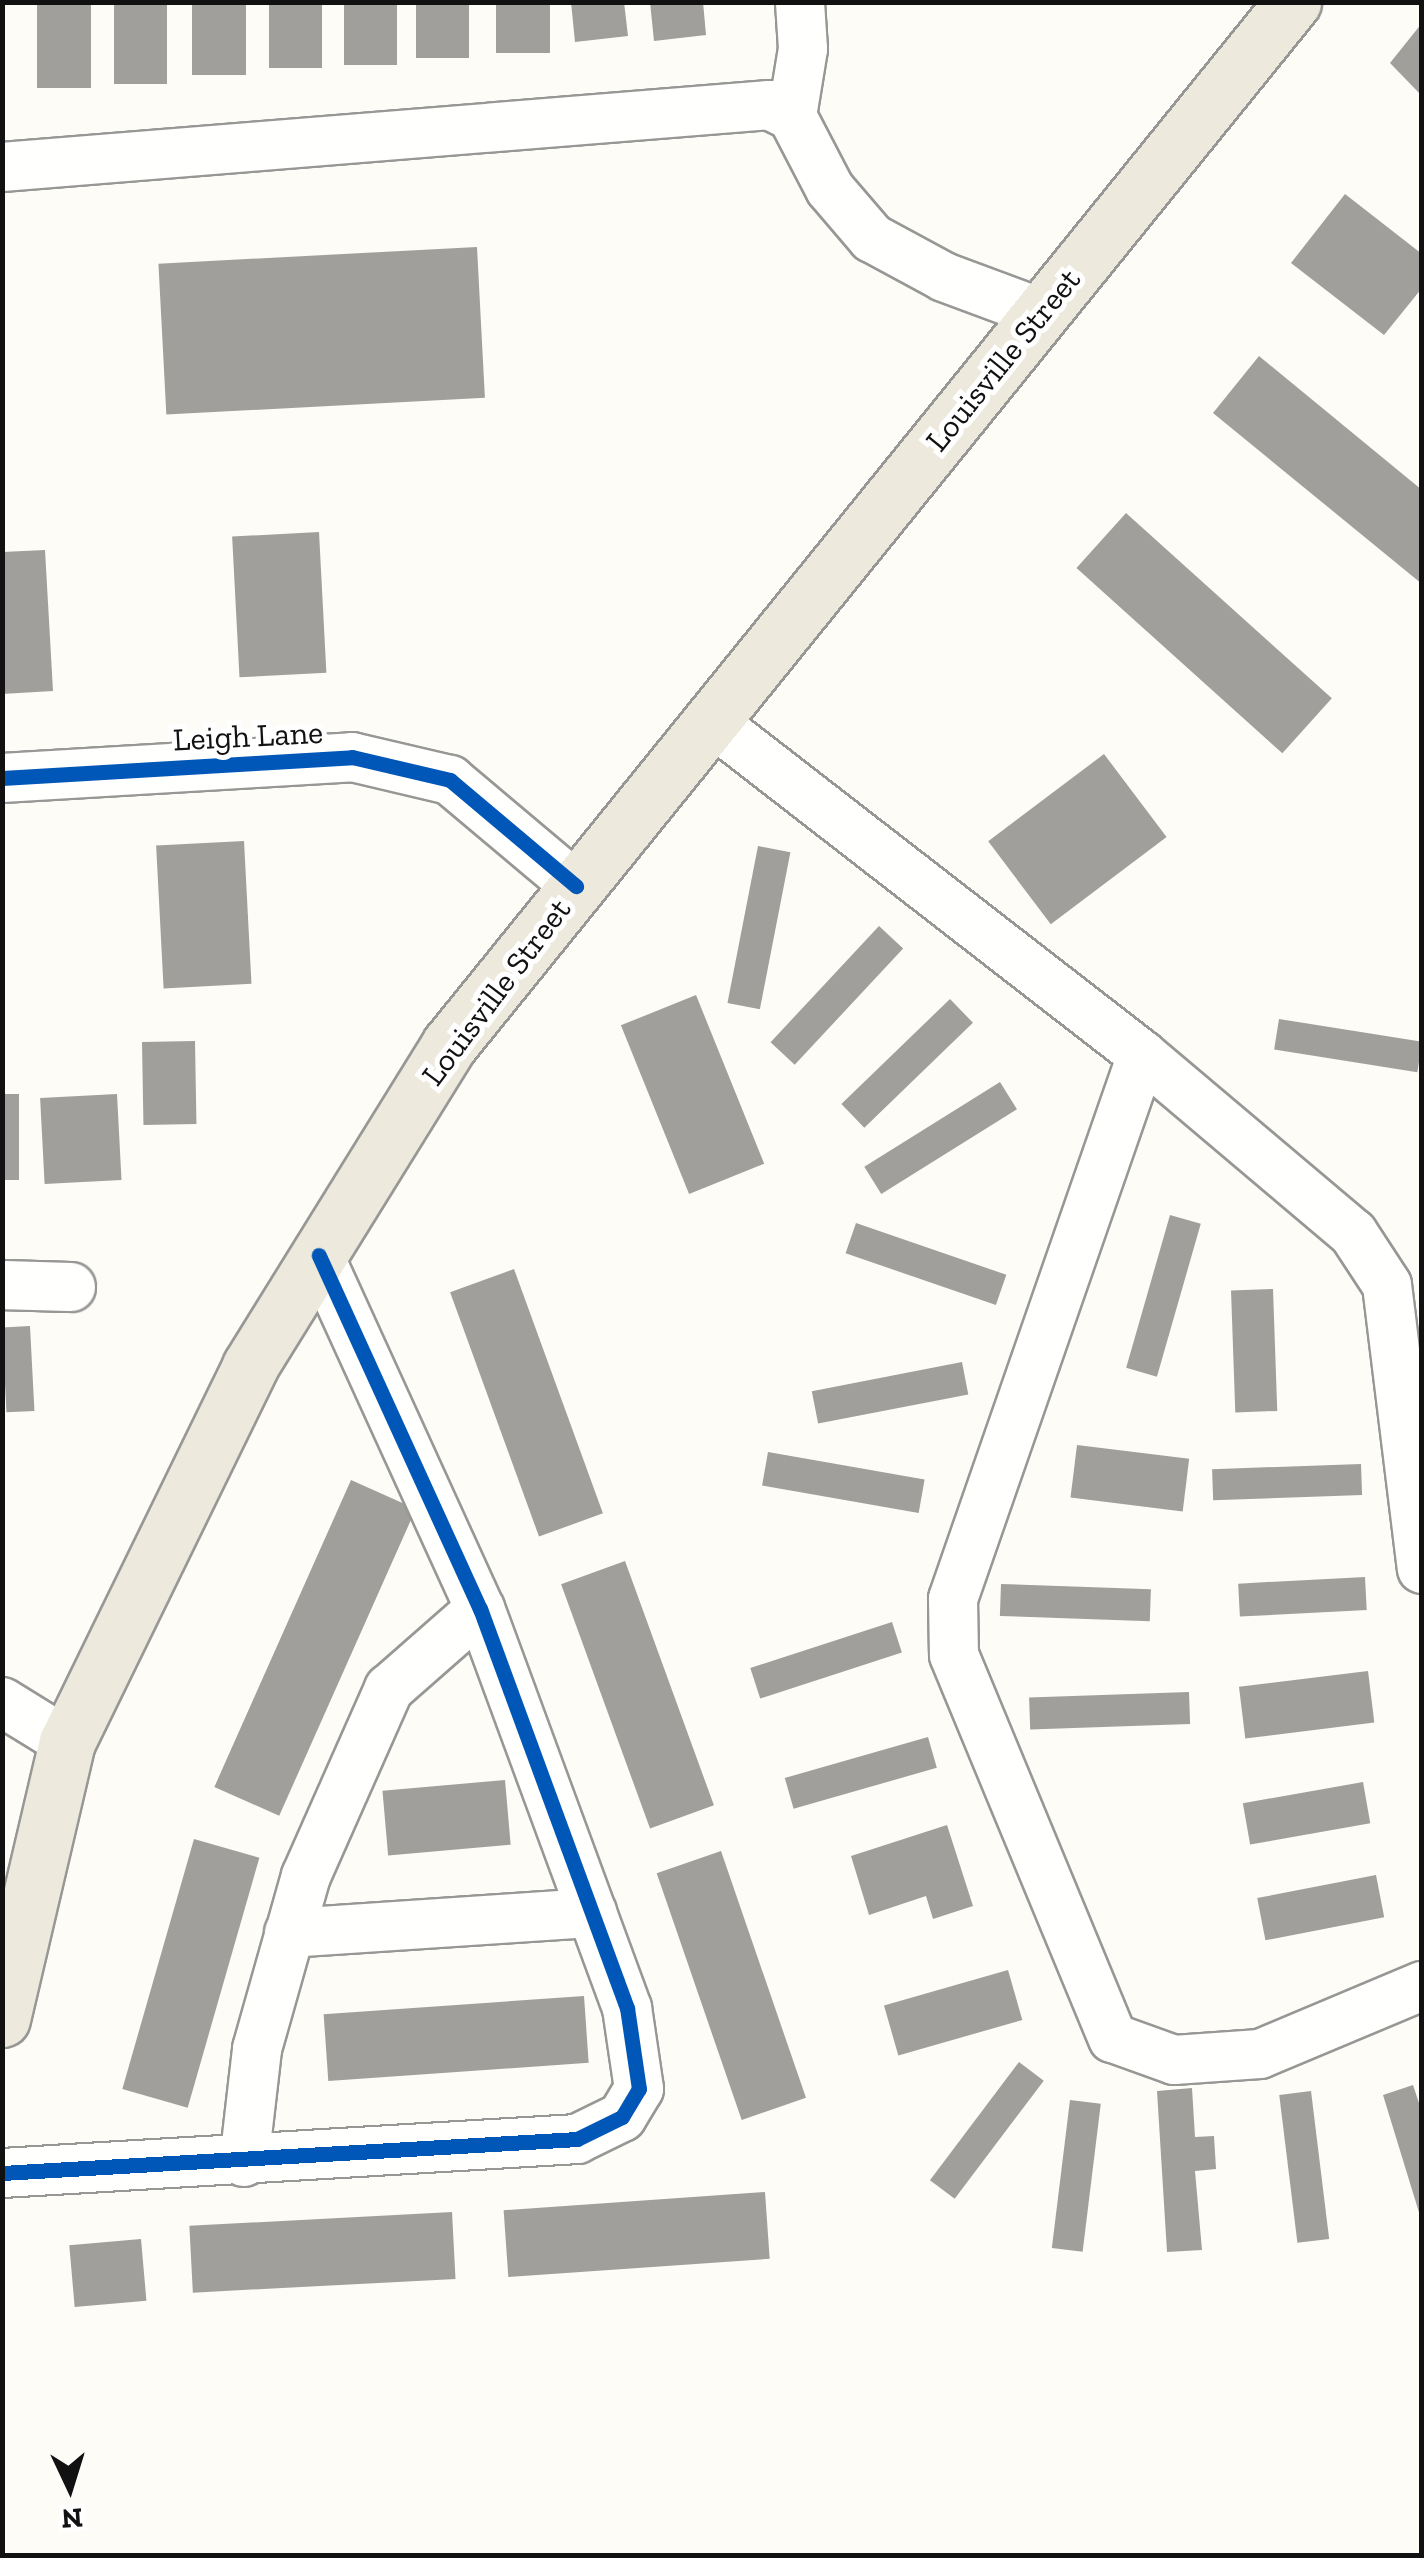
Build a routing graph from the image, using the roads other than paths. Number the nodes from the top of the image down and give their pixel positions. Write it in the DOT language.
graph roads {
  1 [pos="800,2"];
  2 [pos="1293,2"];
  3 [pos="792,116"];
  4 [pos="2,166"];
  5 [pos="1040,313"];
  6 [pos="710,720"];
  7 [pos="2,778"];
  8 [pos="576,886"];
  9 [pos="1142,1055"];
  10 [pos="319,1255"];
  11 [pos="2,1285"];
  12 [pos="70,1287"];
  13 [pos="1422,1569"];
  14 [pos="480,1610"];
  15 [pos="2,1702"];
  16 [pos="68,1742"];
  17 [pos="592,1914"];
  18 [pos="289,1933"];
  19 [pos="1422,1986"];
  20 [pos="2,2018"];
  21 [pos="244,2162"];
  22 [pos="2,2173"];
  1 -- 3 [label="street"];
  2 -- 5 [label="main road, Louisville Street"];
  3 -- 4 [label="street"];
  3 -- 5 [label="street"];
  5 -- 6 [label="main road, Louisville Street"];
  6 -- 8 [label="main road, Louisville Street"];
  6 -- 9 [label="street"];
  7 -- 8 [label="street, Leigh Lane"];
  8 -- 10 [label="main road, Louisville Street"];
  9 -- 13 [label="street"];
  9 -- 19 [label="street"];
  10 -- 14 [label="street"];
  10 -- 16 [label="main road, Louisville Street"];
  11 -- 12 [label="street"];
  14 -- 17 [label="street"];
  14 -- 18 [label="street"];
  15 -- 16 [label="street"];
  16 -- 20 [label="main road, Louisville Street"];
  17 -- 18 [label="street"];
  17 -- 21 [label="street"];
  18 -- 21 [label="street"];
  21 -- 22 [label="street"];
}
